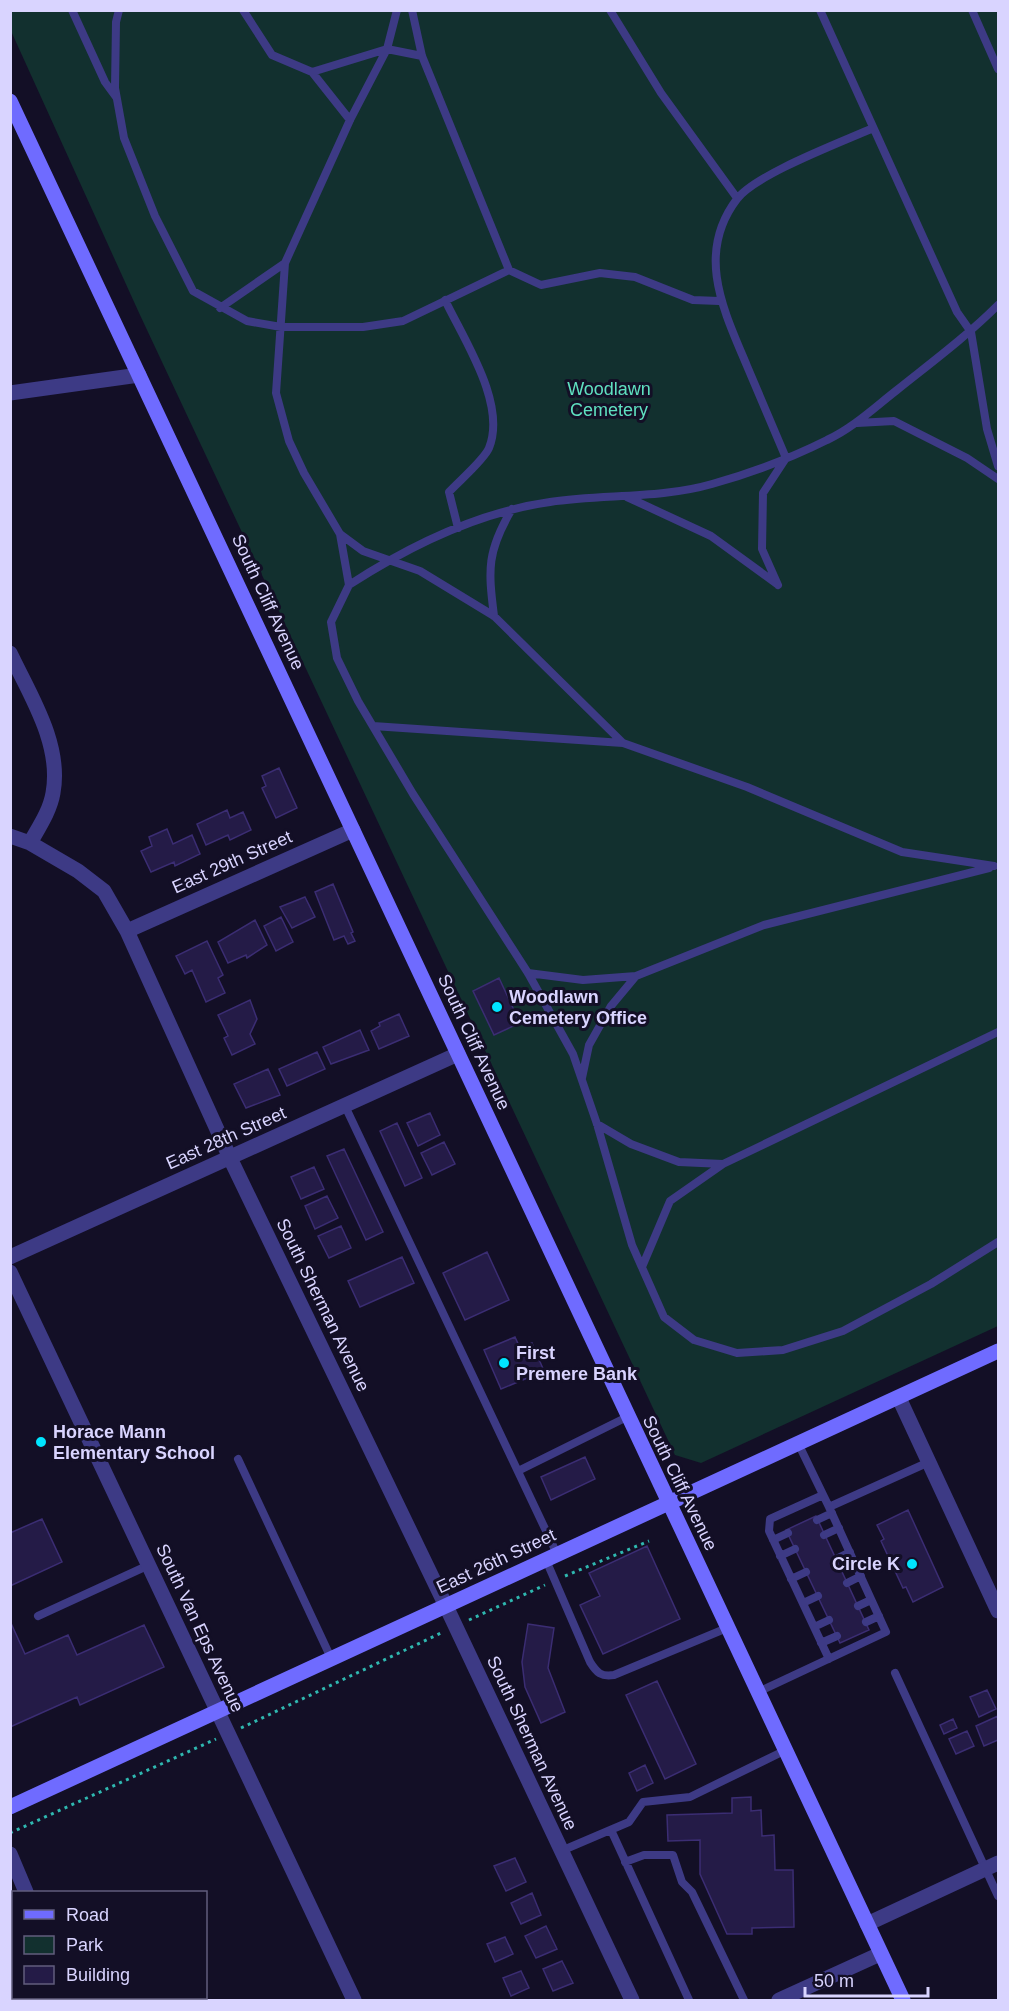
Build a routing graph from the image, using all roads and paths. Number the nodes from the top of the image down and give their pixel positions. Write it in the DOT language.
graph roads {
  1 [pos="72,10"];
  2 [pos="119,10"];
  3 [pos="243,10"];
  4 [pos="397,10"];
  5 [pos="412,10"];
  6 [pos="621,10"];
  7 [pos="820,10"];
  8 [pos="972,10"];
  9 [pos="611,13"];
  10 [pos="387,49"];
  11 [pos="422,56"];
  12 [pos="999,69"];
  13 [pos="312,72"];
  14 [pos="117,98"];
  15 [pos="10,101"];
  16 [pos="350,120"];
  17 [pos="873,128"];
  18 [pos="737,198"];
  19 [pos="285,263"];
  20 [pos="509,270"];
  21 [pos="445,300"];
  22 [pos="719,301"];
  23 [pos="999,305"];
  24 [pos="220,308"];
  25 [pos="995,312"];
  26 [pos="281,327"];
  27 [pos="971,332"];
  28 [pos="139,375"];
  29 [pos="10,393"];
  30 [pos="855,423"];
  31 [pos="786,458"];
  32 [pos="999,466"];
  33 [pos="999,479"];
  34 [pos="626,497"];
  35 [pos="512,509"];
  36 [pos="458,528"];
  37 [pos="340,534"];
  38 [pos="389,559"];
  39 [pos="349,585"];
  40 [pos="494,616"];
  41 [pos="10,653"];
  42 [pos="373,726"];
  43 [pos="623,743"];
  44 [pos="353,830"];
  45 [pos="10,836"];
  46 [pos="30,843"];
  47 [pos="127,931"];
  48 [pos="528,973"];
  49 [pos="636,976"];
  50 [pos="999,1032"];
  51 [pos="458,1054"];
  52 [pos="582,1079"];
  53 [pos="345,1106"];
  54 [pos="597,1124"];
  55 [pos="230,1158"];
  56 [pos="723,1164"];
  57 [pos="999,1242"];
  58 [pos="10,1257"];
  59 [pos="642,1267"];
  60 [pos="10,1272"];
  61 [pos="999,1352"];
  62 [pos="899,1398"];
  63 [pos="627,1417"];
  64 [pos="798,1443"];
  65 [pos="238,1459"];
  66 [pos="929,1462"];
  67 [pos="518,1471"];
  68 [pos="823,1495"];
  69 [pos="668,1503"];
  70 [pos="830,1510"];
  71 [pos="817,1520"];
  72 [pos="839,1528"];
  73 [pos="788,1533"];
  74 [pos="825,1535"];
  75 [pos="773,1540"];
  76 [pos="649,1541"];
  77 [pos="795,1549"];
  78 [pos="850,1552"];
  79 [pos="780,1556"];
  80 [pos="551,1557"];
  81 [pos="836,1559"];
  82 [pos="149,1565"];
  83 [pos="807,1572"];
  84 [pos="861,1576"];
  85 [pos="791,1579"];
  86 [pos="555,1581"];
  87 [pos="847,1583"];
  88 [pos="818,1596"];
  89 [pos="871,1600"];
  90 [pos="803,1603"];
  91 [pos="446,1606"];
  92 [pos="858,1606"];
  93 [pos="999,1611"];
  94 [pos="38,1616"];
  95 [pos="879,1616"];
  96 [pos="829,1620"];
  97 [pos="866,1622"];
  98 [pos="455,1626"];
  99 [pos="814,1627"];
  100 [pos="728,1628"];
  101 [pos="837,1636"];
  102 [pos="821,1643"];
  103 [pos="332,1658"];
  104 [pos="829,1659"];
  105 [pos="895,1673"];
  106 [pos="758,1692"];
  107 [pos="217,1710"];
  108 [pos="228,1734"];
  109 [pos="786,1750"];
  110 [pos="10,1807"];
  111 [pos="611,1830"];
  112 [pos="10,1833"];
  113 [pos="561,1851"];
  114 [pos="10,1854"];
  115 [pos="626,1862"];
  116 [pos="992,1866"];
  117 [pos="25,1891"];
  118 [pos="999,1896"];
  119 [pos="867,1924"];
  120 [pos="880,1954"];
  121 [pos="354,2001"];
  122 [pos="632,2001"];
  123 [pos="689,2001"];
  124 [pos="744,2001"];
  125 [pos="779,2001"];
  126 [pos="903,2001"];
  1 -- 14 [label="lane"];
  2 -- 14 [label="lane"];
  3 -- 13 [label="lane"];
  4 -- 10 [label="lane"];
  5 -- 11 [label="lane"];
  6 -- 9 [label="lane"];
  7 -- 17 [label="lane"];
  8 -- 12 [label="lane"];
  9 -- 18 [label="lane"];
  10 -- 11 [label="lane"];
  10 -- 13 [label="lane"];
  10 -- 16 [label="lane"];
  11 -- 20 [label="lane"];
  13 -- 16 [label="lane"];
  14 -- 24 [label="lane"];
  15 -- 28 [label="main road, South Cliff Avenue"];
  16 -- 19 [label="lane"];
  17 -- 18 [label="lane"];
  17 -- 27 [label="lane"];
  18 -- 22 [label="lane"];
  19 -- 24 [label="lane"];
  19 -- 26 [label="lane"];
  20 -- 21 [label="lane"];
  20 -- 22 [label="lane"];
  21 -- 26 [label="lane"];
  21 -- 36 [label="lane"];
  22 -- 31 [label="lane"];
  23 -- 25 [label="lane"];
  24 -- 26 [label="lane"];
  25 -- 27 [label="lane"];
  26 -- 37 [label="lane"];
  27 -- 30 [label="lane"];
  27 -- 32 [label="lane"];
  28 -- 29 [label="street"];
  28 -- 44 [label="main road, South Cliff Avenue"];
  30 -- 31 [label="lane"];
  30 -- 33 [label="lane"];
  31 -- 34 [label="lane"];
  31 -- 34 [label="lane"];
  34 -- 35 [label="lane"];
  35 -- 36 [label="lane"];
  35 -- 40 [label="lane"];
  36 -- 38 [label="lane"];
  37 -- 38 [label="lane"];
  37 -- 39 [label="lane"];
  38 -- 39 [label="lane"];
  38 -- 40 [label="lane"];
  39 -- 42 [label="lane"];
  40 -- 43 [label="lane"];
  41 -- 46 [label="street"];
  42 -- 43 [label="lane"];
  42 -- 48 [label="lane"];
  43 -- 49 [label="lane"];
  44 -- 47 [label="street, East 29th Street"];
  44 -- 51 [label="main road, South Cliff Avenue"];
  45 -- 46 [label="street, South Sherman Avenue"];
  46 -- 47 [label="street, South Sherman Avenue"];
  47 -- 55 [label="street, South Sherman Avenue"];
  48 -- 49 [label="lane"];
  48 -- 52 [label="lane"];
  49 -- 52 [label="lane"];
  50 -- 56 [label="lane"];
  51 -- 53 [label="street, East 28th Street"];
  51 -- 63 [label="main road, South Cliff Avenue"];
  52 -- 54 [label="lane"];
  53 -- 55 [label="street, East 28th Street"];
  53 -- 67 [label="lane"];
  54 -- 56 [label="lane"];
  54 -- 59 [label="lane"];
  55 -- 58 [label="street, East 28th Street"];
  55 -- 91 [label="street, South Sherman Avenue"];
  56 -- 59 [label="lane"];
  57 -- 59 [label="lane"];
  60 -- 82 [label="street, South Van Eps Avenue"];
  61 -- 62 [label="main road, East 26th Street"];
  62 -- 64 [label="main road, East 26th Street"];
  62 -- 66 [label="street"];
  63 -- 67 [label="lane"];
  63 -- 69 [label="main road, South Cliff Avenue"];
  64 -- 68 [label="lane"];
  64 -- 69 [label="main road, East 26th Street"];
  65 -- 103 [label="lane"];
  66 -- 70 [label="lane"];
  66 -- 93 [label="street"];
  67 -- 80 [label="lane"];
  68 -- 70 [label="lane"];
  68 -- 75 [label="lane"];
  69 -- 80 [label="main road, East 26th Street"];
  69 -- 100 [label="main road, South Cliff Avenue"];
  70 -- 71 [label="lane"];
  70 -- 72 [label="lane"];
  72 -- 74 [label="lane"];
  72 -- 78 [label="lane"];
  73 -- 75 [label="lane"];
  75 -- 79 [label="lane"];
  76 -- 86 [label="path"];
  77 -- 79 [label="lane"];
  78 -- 81 [label="lane"];
  78 -- 84 [label="lane"];
  79 -- 85 [label="lane"];
  80 -- 86 [label="lane"];
  80 -- 91 [label="main road, East 26th Street"];
  82 -- 94 [label="lane"];
  82 -- 107 [label="street, South Van Eps Avenue"];
  83 -- 85 [label="lane"];
  84 -- 87 [label="lane"];
  84 -- 89 [label="lane"];
  85 -- 90 [label="lane"];
  86 -- 98 [label="path"];
  86 -- 100 [label="lane"];
  88 -- 90 [label="lane"];
  89 -- 92 [label="lane"];
  89 -- 95 [label="lane"];
  90 -- 99 [label="lane"];
  91 -- 98 [label="street, South Sherman Avenue"];
  91 -- 103 [label="main road, East 26th Street"];
  95 -- 97 [label="lane"];
  95 -- 104 [label="lane"];
  96 -- 99 [label="lane"];
  98 -- 108 [label="path"];
  98 -- 113 [label="street, South Sherman Avenue"];
  99 -- 102 [label="lane"];
  100 -- 106 [label="main road, South Cliff Avenue"];
  101 -- 102 [label="lane"];
  102 -- 104 [label="lane"];
  103 -- 107 [label="main road, East 26th Street"];
  104 -- 106 [label="lane"];
  105 -- 116 [label="lane"];
  106 -- 109 [label="main road, South Cliff Avenue"];
  107 -- 108 [label="street, South Van Eps Avenue"];
  107 -- 110 [label="main road, East 26th Street"];
  108 -- 112 [label="path"];
  108 -- 121 [label="street, South Van Eps Avenue"];
  109 -- 111 [label="lane"];
  109 -- 119 [label="main road, South Cliff Avenue"];
  111 -- 113 [label="lane"];
  111 -- 115 [label="lane"];
  113 -- 122 [label="street, South Sherman Avenue"];
  114 -- 117 [label="street"];
  115 -- 123 [label="lane"];
  115 -- 124 [label="lane"];
  116 -- 118 [label="lane"];
  116 -- 119 [label="street"];
  119 -- 120 [label="main road, South Cliff Avenue"];
  120 -- 125 [label="street"];
  120 -- 126 [label="main road, South Cliff Avenue"];
}
